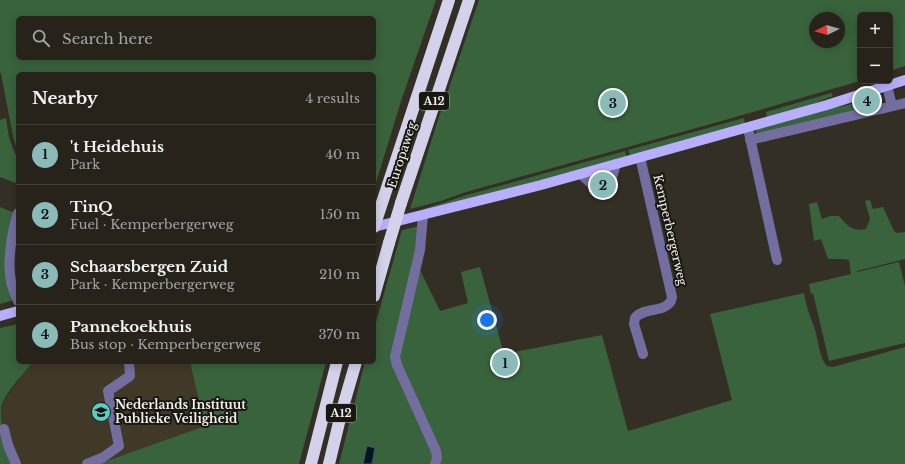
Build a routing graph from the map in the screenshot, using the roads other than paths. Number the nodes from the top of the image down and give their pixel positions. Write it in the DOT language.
graph roads {
  1 [pos="445,0"];
  2 [pos="449,0"];
  3 [pos="469,0"];
  4 [pos="437,34"];
  5 [pos="905,80"];
  6 [pos="887,86"];
  7 [pos="905,103"];
  8 [pos="892,106"];
  9 [pos="748,127"];
  10 [pos="750,140"];
  11 [pos="640,157"];
  12 [pos="616,164"];
  13 [pos="581,174"];
  14 [pos="423,215"];
  15 [pos="16,220"];
  16 [pos="376,221"];
  17 [pos="376,227"];
  18 [pos="777,260"];
  19 [pos="376,289"];
  20 [pos="16,296"];
  21 [pos="16,312"];
  22 [pos="0,316"];
  23 [pos="642,354"];
  24 [pos="129,364"];
  25 [pos="336,364"];
  26 [pos="355,364"];
  27 [pos="4,429"];
  28 [pos="16,464"];
  29 [pos="87,464"];
  30 [pos="311,464"];
  31 [pos="329,464"];
  32 [pos="435,464"];
  1 -- 4 [label="highway, A12"];
  2 -- 4 [label="highway, Europaweg / A12"];
  3 -- 19 [label="highway, Europaweg / A12, bridge"];
  4 -- 16 [label="highway, Europaweg / A12"];
  5 -- 6 [label="main road"];
  6 -- 8 [label="street"];
  6 -- 9 [label="main road"];
  7 -- 8 [label="street"];
  8 -- 10 [label="street"];
  9 -- 10 [label="street"];
  9 -- 11 [label="main road"];
  10 -- 18 [label="street"];
  11 -- 12 [label="main road"];
  11 -- 23 [label="street, Kemperbergerweg"];
  12 -- 13 [label="main road"];
  12 -- 13 [label="street"];
  13 -- 14 [label="main road"];
  14 -- 17 [label="main road"];
  14 -- 32 [label="street"];
  15 -- 20 [label="street"];
  21 -- 22 [label="main road"];
  24 -- 29 [label="street"];
  25 -- 30 [label="highway, A12"];
  26 -- 31 [label="highway, A12"];
  27 -- 28 [label="street"];
}
